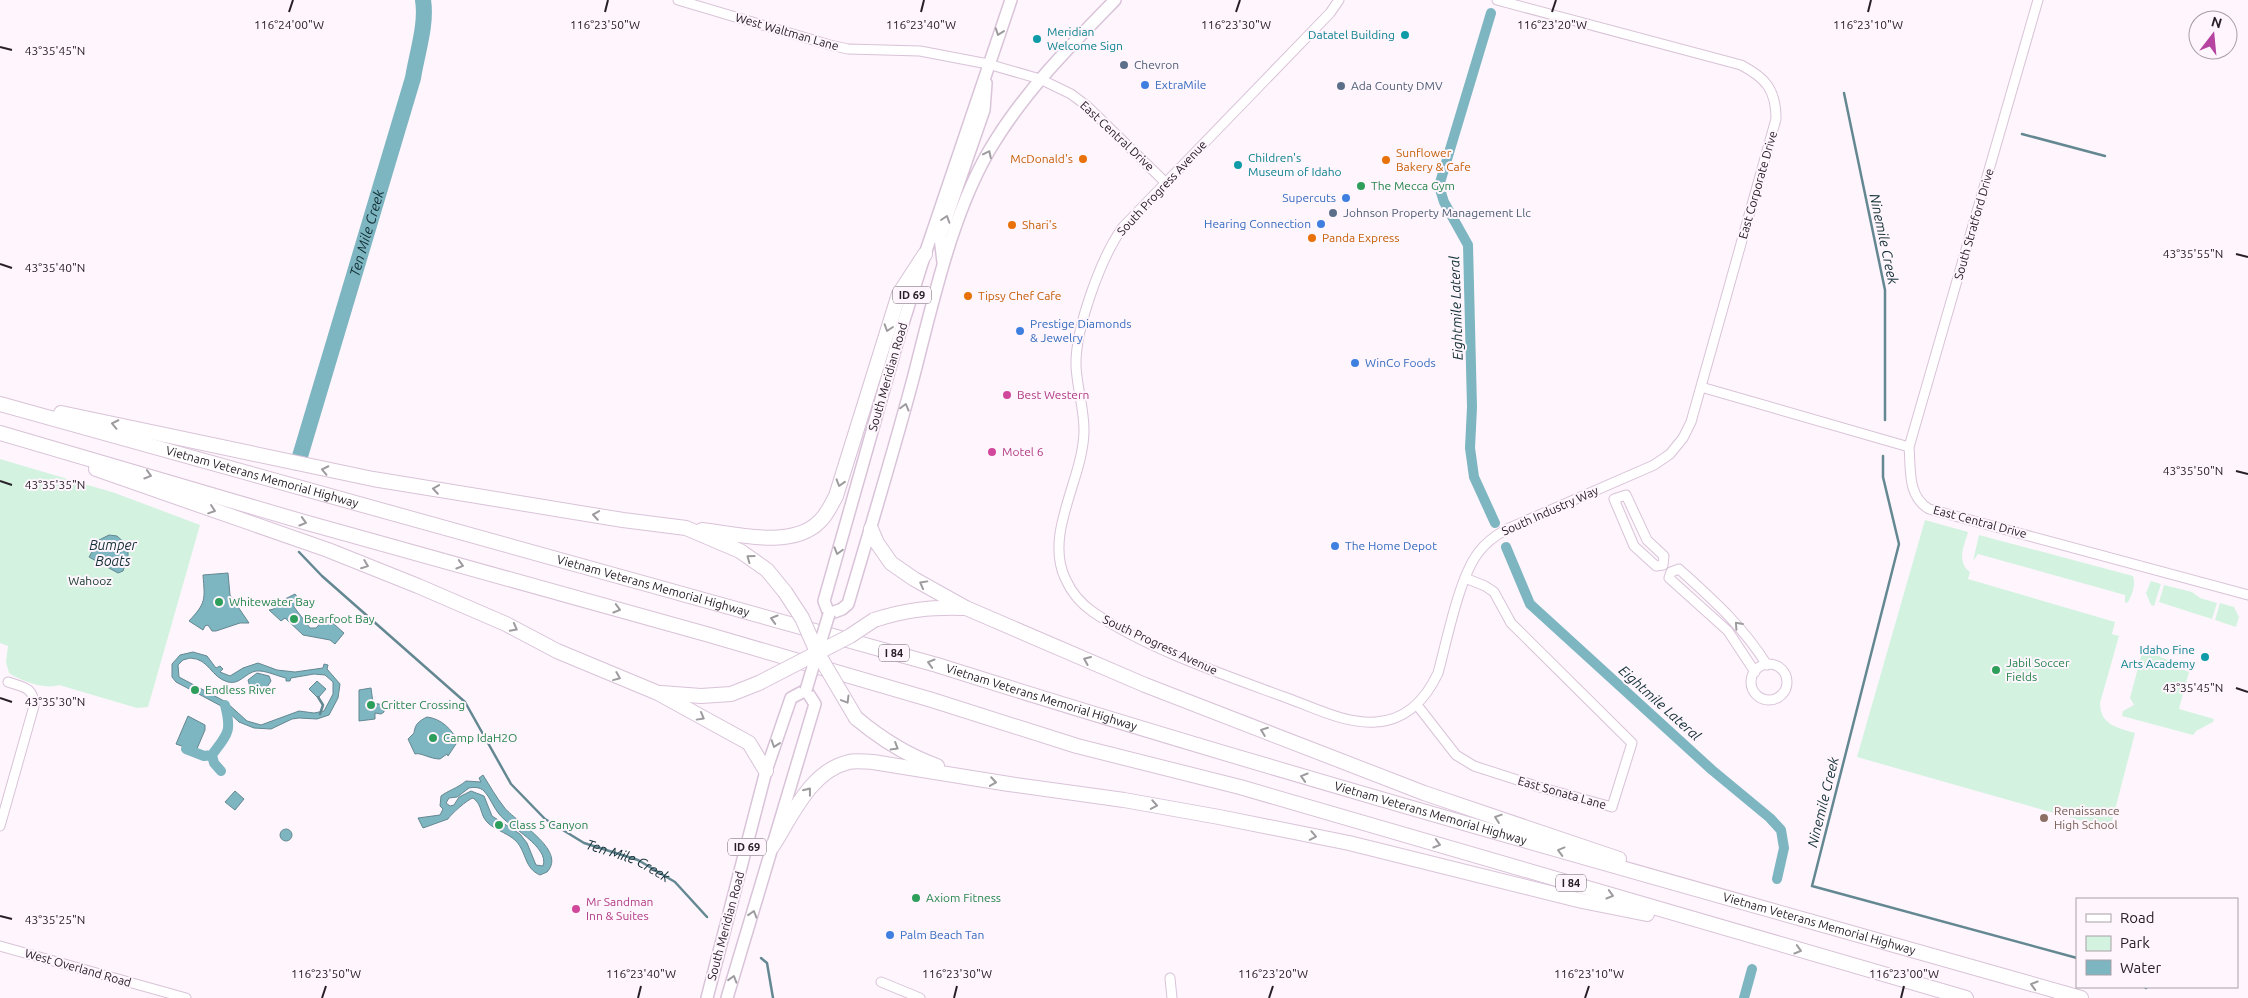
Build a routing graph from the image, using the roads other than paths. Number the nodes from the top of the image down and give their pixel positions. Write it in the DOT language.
graph roads {
  1 [pos="678,0"];
  2 [pos="1011,0"];
  3 [pos="1115,0"];
  4 [pos="1339,0"];
  5 [pos="1497,0"];
  6 [pos="2038,0"];
  7 [pos="988,64"];
  8 [pos="1040,79"];
  9 [pos="1166,183"];
  10 [pos="924,254"];
  11 [pos="943,267"];
  12 [pos="1701,387"];
  13 [pos="0,404"];
  14 [pos="25,411"];
  15 [pos="0,433"];
  16 [pos="0,439"];
  17 [pos="1909,447"];
  18 [pos="1616,482"];
  19 [pos="1620,496"];
  20 [pos="686,528"];
  21 [pos="871,528"];
  22 [pos="1663,565"];
  23 [pos="1671,572"];
  24 [pos="1465,578"];
  25 [pos="2248,595"];
  26 [pos="966,608"];
  27 [pos="829,614"];
  28 [pos="817,652"];
  29 [pos="1767,665"];
  30 [pos="1755,672"];
  31 [pos="8,682"];
  32 [pos="806,690"];
  33 [pos="658,693"];
  34 [pos="1417,705"];
  35 [pos="1345,719"];
  36 [pos="766,771"];
  37 [pos="970,778"];
  38 [pos="0,826"];
  39 [pos="772,847"];
  40 [pos="1760,906"];
  41 [pos="1751,936"];
  42 [pos="0,946"];
  43 [pos="1170,978"];
  44 [pos="881,982"];
  45 [pos="186,998"];
  46 [pos="707,998"];
  47 [pos="727,998"];
  48 [pos="920,998"];
  49 [pos="1172,998"];
  50 [pos="1966,998"];
  51 [pos="2081,998"];
  1 -- 7 [label="street, West Waltman Lane"];
  2 -- 7 [label="main road, South Meridian Road, one-way"];
  3 -- 8 [label="main road, South Meridian Road"];
  4 -- 9 [label="street, South Progress Avenue"];
  5 -- 12 [label="street, East Corporate Drive"];
  6 -- 17 [label="street, South Stratford Drive"];
  7 -- 8 [label="street, West Waltman Lane"];
  7 -- 10 [label="main road, South Meridian Road"];
  11 -- 7 [label="main road, one-way"];
  8 -- 9 [label="street, East Central Drive"];
  11 -- 8 [label="main road, South Meridian Road, one-way"];
  9 -- 35 [label="street, South Progress Avenue"];
  10 -- 20 [label="highway, one-way"];
  10 -- 27 [label="main road, South Meridian Road / ID 69, one-way"];
  21 -- 11 [label="main road, South Meridian Road, one-way"];
  12 -- 17 [label="street"];
  12 -- 18 [label="street, South Industry Way"];
  13 -- 14 [label="highway, Vietnam Veterans Memorial Highway / I 84"];
  20 -- 14 [label="highway, one-way"];
  40 -- 14 [label="highway, Vietnam Veterans Memorial Highway / I 84, one-way"];
  15 -- 41 [label="highway, I 84, one-way"];
  16 -- 33 [label="highway, one-way"];
  17 -- 25 [label="street, East Central Drive"];
  18 -- 19 [label="street"];
  18 -- 24 [label="street, South Industry Way"];
  19 -- 22 [label="street"];
  19 -- 22 [label="street"];
  28 -- 20 [label="highway, one-way, bridge"];
  26 -- 21 [label="highway, one-way"];
  21 -- 27 [label="main road, South Meridian Road"];
  22 -- 23 [label="street"];
  29 -- 23 [label="street, one-way"];
  23 -- 30 [label="street"];
  24 -- 34 [label="street, South Industry Way"];
  24 -- 34 [label="street, East Sonata Lane"];
  26 -- 28 [label="highway, bridge"];
  40 -- 26 [label="highway, one-way"];
  27 -- 28 [label="main road, South Meridian Road / ID 69, bridge"];
  28 -- 32 [label="main road, South Meridian Road / ID 69, bridge"];
  28 -- 33 [label="highway, bridge"];
  28 -- 37 [label="highway, one-way, bridge"];
  29 -- 30 [label="street"];
  29 -- 30 [label="street"];
  31 -- 38 [label="street"];
  32 -- 36 [label="main road, South Meridian Road / ID 69, one-way"];
  32 -- 39 [label="main road, South Meridian Road / ID 69"];
  33 -- 36 [label="highway, one-way"];
  34 -- 35 [label="street, South Industry Way"];
  36 -- 46 [label="main road, South Meridian Road / ID 69"];
  39 -- 37 [label="highway, one-way"];
  37 -- 41 [label="highway, one-way"];
  47 -- 39 [label="main road, South Meridian Road / ID 69, one-way"];
  51 -- 40 [label="highway, Vietnam Veterans Memorial Highway / I 84, one-way"];
  41 -- 50 [label="highway, I 84, one-way"];
  42 -- 45 [label="street, West Overland Road"];
  43 -- 49 [label="street"];
  44 -- 48 [label="street"];
}
